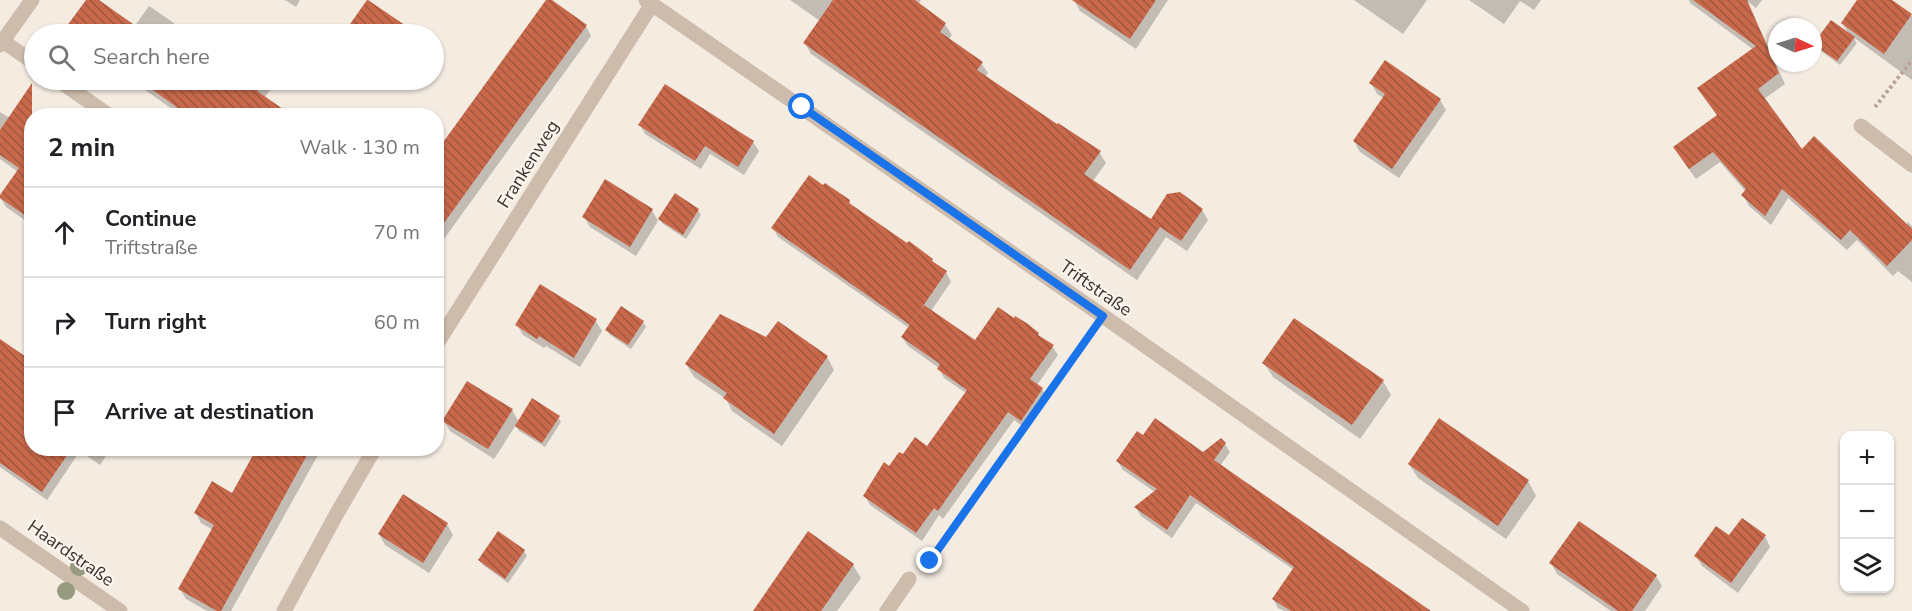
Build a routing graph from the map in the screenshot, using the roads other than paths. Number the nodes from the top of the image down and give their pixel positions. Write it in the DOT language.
graph roads {
  1 [pos="32,0"];
  2 [pos="649,2"];
  3 [pos="2,43"];
  4 [pos="24,57"];
  5 [pos="72,90"];
  6 [pos="98,108"];
  7 [pos="1861,126"];
  8 [pos="1912,165"];
  9 [pos="444,333"];
  10 [pos="370,456"];
  11 [pos="0,528"];
  12 [pos="909,579"];
  13 [pos="120,611"];
  14 [pos="284,611"];
  15 [pos="887,611"];
  16 [pos="1522,611"];
  1 -- 3 [label="street"];
  2 -- 9 [label="street, Frankenweg"];
  2 -- 16 [label="street, Triftstraße"];
  3 -- 4 [label="street"];
  5 -- 6 [label="street"];
  7 -- 8 [label="street"];
  10 -- 14 [label="street"];
  11 -- 13 [label="street, Haardstraße"];
  12 -- 15 [label="street"];
}
